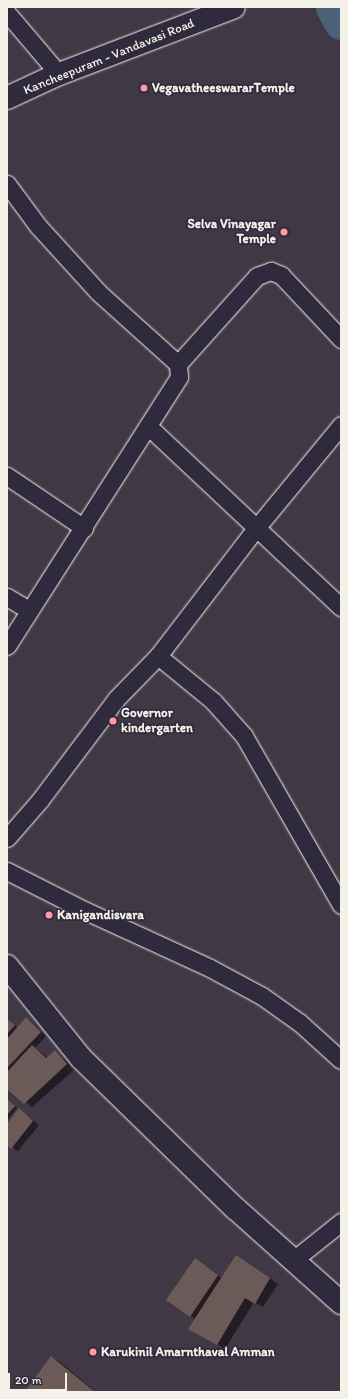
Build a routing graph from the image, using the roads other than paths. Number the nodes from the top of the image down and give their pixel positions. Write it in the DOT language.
graph roads {
  1 [pos="234,7"];
  2 [pos="7,13"];
  3 [pos="59,74"];
  4 [pos="7,98"];
  5 [pos="7,184"];
  6 [pos="341,339"];
  7 [pos="178,364"];
  8 [pos="341,425"];
  9 [pos="148,426"];
  10 [pos="7,476"];
  11 [pos="257,527"];
  12 [pos="84,528"];
  13 [pos="7,597"];
  14 [pos="341,607"];
  15 [pos="29,610"];
  16 [pos="7,646"];
  17 [pos="158,656"];
  18 [pos="7,838"];
  19 [pos="7,870"];
  20 [pos="341,905"];
  21 [pos="7,966"];
  22 [pos="341,1060"];
  23 [pos="341,1222"];
  24 [pos="292,1261"];
  25 [pos="341,1302"];
  1 -- 3 [label="main road, Kancheepuram - Vandavasi Road"];
  2 -- 3 [label="street"];
  3 -- 4 [label="main road, Kancheepuram - Vandavasi Road"];
  5 -- 7 [label="street"];
  6 -- 7 [label="street"];
  7 -- 9 [label="street"];
  8 -- 11 [label="street"];
  9 -- 11 [label="street"];
  9 -- 12 [label="street"];
  10 -- 12 [label="street"];
  11 -- 14 [label="street"];
  11 -- 17 [label="street"];
  12 -- 15 [label="street"];
  13 -- 15 [label="street"];
  15 -- 16 [label="street"];
  17 -- 18 [label="street"];
  17 -- 20 [label="street"];
  19 -- 22 [label="street"];
  21 -- 24 [label="main road"];
  23 -- 24 [label="street"];
  24 -- 25 [label="main road"];
}
